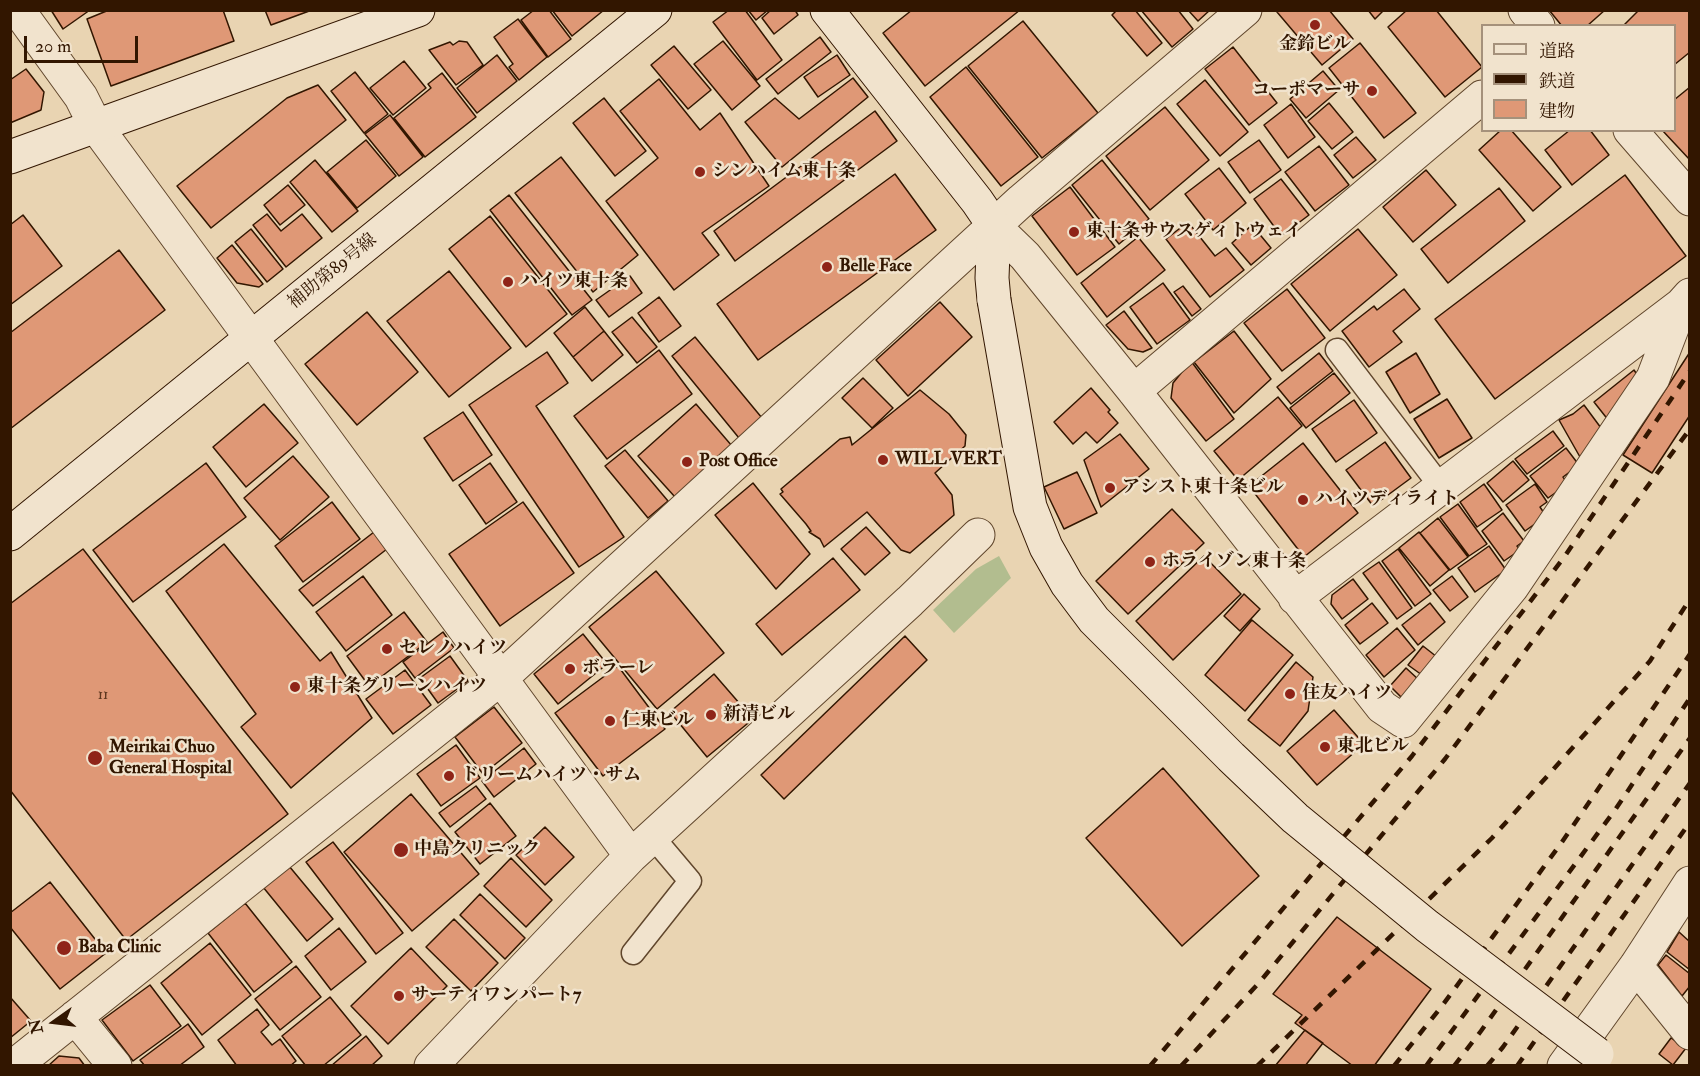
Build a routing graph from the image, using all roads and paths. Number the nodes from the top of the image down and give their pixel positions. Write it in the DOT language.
graph roads {
  1 [pos="18,10"];
  2 [pos="418,10"];
  3 [pos="655,10"];
  4 [pos="827,10"];
  5 [pos="1245,10"];
  6 [pos="1525,10"];
  7 [pos="1536,24"];
  8 [pos="1481,98"];
  9 [pos="95,125"];
  10 [pos="1632,132"];
  11 [pos="10,157"];
  12 [pos="1689,199"];
  13 [pos="994,226"];
  14 [pos="1685,300"];
  15 [pos="251,340"];
  16 [pos="1337,350"];
  17 [pos="1134,391"];
  18 [pos="1441,487"];
  19 [pos="10,534"];
  20 [pos="978,535"];
  21 [pos="1295,598"];
  22 [pos="501,678"];
  23 [pos="642,846"];
  24 [pos="1689,883"];
  25 [pos="633,953"];
  26 [pos="1636,966"];
  27 [pos="75,1017"];
  28 [pos="1689,1033"];
  29 [pos="1605,1060"];
  30 [pos="14,1065"];
  31 [pos="115,1065"];
  32 [pos="431,1065"];
  33 [pos="1564,1065"];
  1 -- 9 [label="street"];
  2 -- 9 [label="street"];
  3 -- 15 [label="street, 補助第89号線"];
  4 -- 13 [label="street"];
  5 -- 13 [label="street"];
  6 -- 7 [label="street"];
  8 -- 17 [label="street"];
  9 -- 11 [label="street"];
  9 -- 15 [label="street"];
  10 -- 12 [label="street"];
  13 -- 17 [label="street"];
  13 -- 22 [label="street"];
  13 -- 29 [label="street, bridge"];
  14 -- 18 [label="street"];
  14 -- 21 [label="street"];
  15 -- 19 [label="street, 補助第89号線"];
  15 -- 22 [label="street"];
  16 -- 18 [label="lane"];
  17 -- 21 [label="street"];
  18 -- 21 [label="street"];
  20 -- 23 [label="street"];
  22 -- 23 [label="street"];
  22 -- 27 [label="street"];
  23 -- 25 [label="lane"];
  23 -- 32 [label="street"];
  24 -- 26 [label="street"];
  26 -- 28 [label="street"];
  26 -- 33 [label="street"];
  27 -- 30 [label="street"];
  27 -- 31 [label="street"];
}
